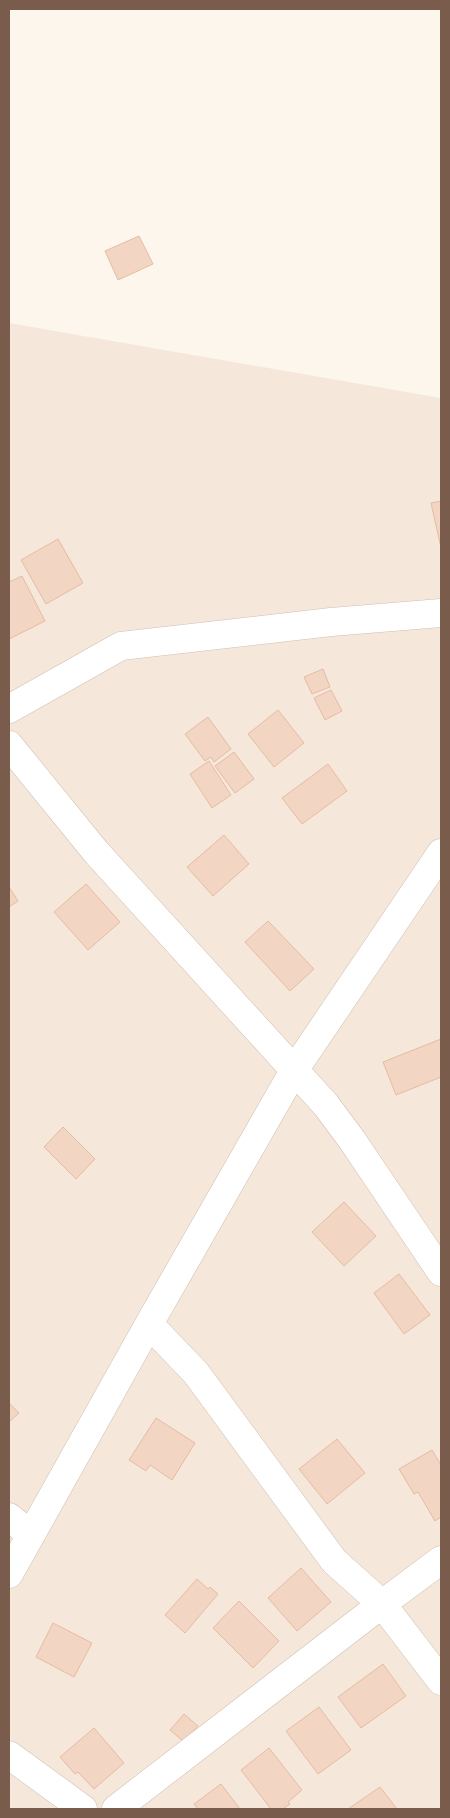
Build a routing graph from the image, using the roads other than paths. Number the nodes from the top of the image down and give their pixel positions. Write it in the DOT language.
graph roads {
  1 [pos="441,613"];
  2 [pos="9,709"];
  3 [pos="9,745"];
  4 [pos="441,853"];
  5 [pos="295,1069"];
  6 [pos="441,1272"];
  7 [pos="149,1324"];
  8 [pos="9,1517"];
  9 [pos="31,1534"];
  10 [pos="441,1560"];
  11 [pos="9,1574"];
  12 [pos="382,1604"];
  13 [pos="441,1681"];
  14 [pos="9,1755"];
  15 [pos="83,1809"];
  16 [pos="116,1809"];
  1 -- 2 [label="street"];
  3 -- 5 [label="street"];
  4 -- 5 [label="street"];
  5 -- 6 [label="street"];
  5 -- 7 [label="street"];
  7 -- 9 [label="street"];
  7 -- 12 [label="street"];
  8 -- 9 [label="street"];
  9 -- 11 [label="street"];
  10 -- 12 [label="street"];
  12 -- 13 [label="street"];
  12 -- 16 [label="street"];
  14 -- 15 [label="street"];
}
